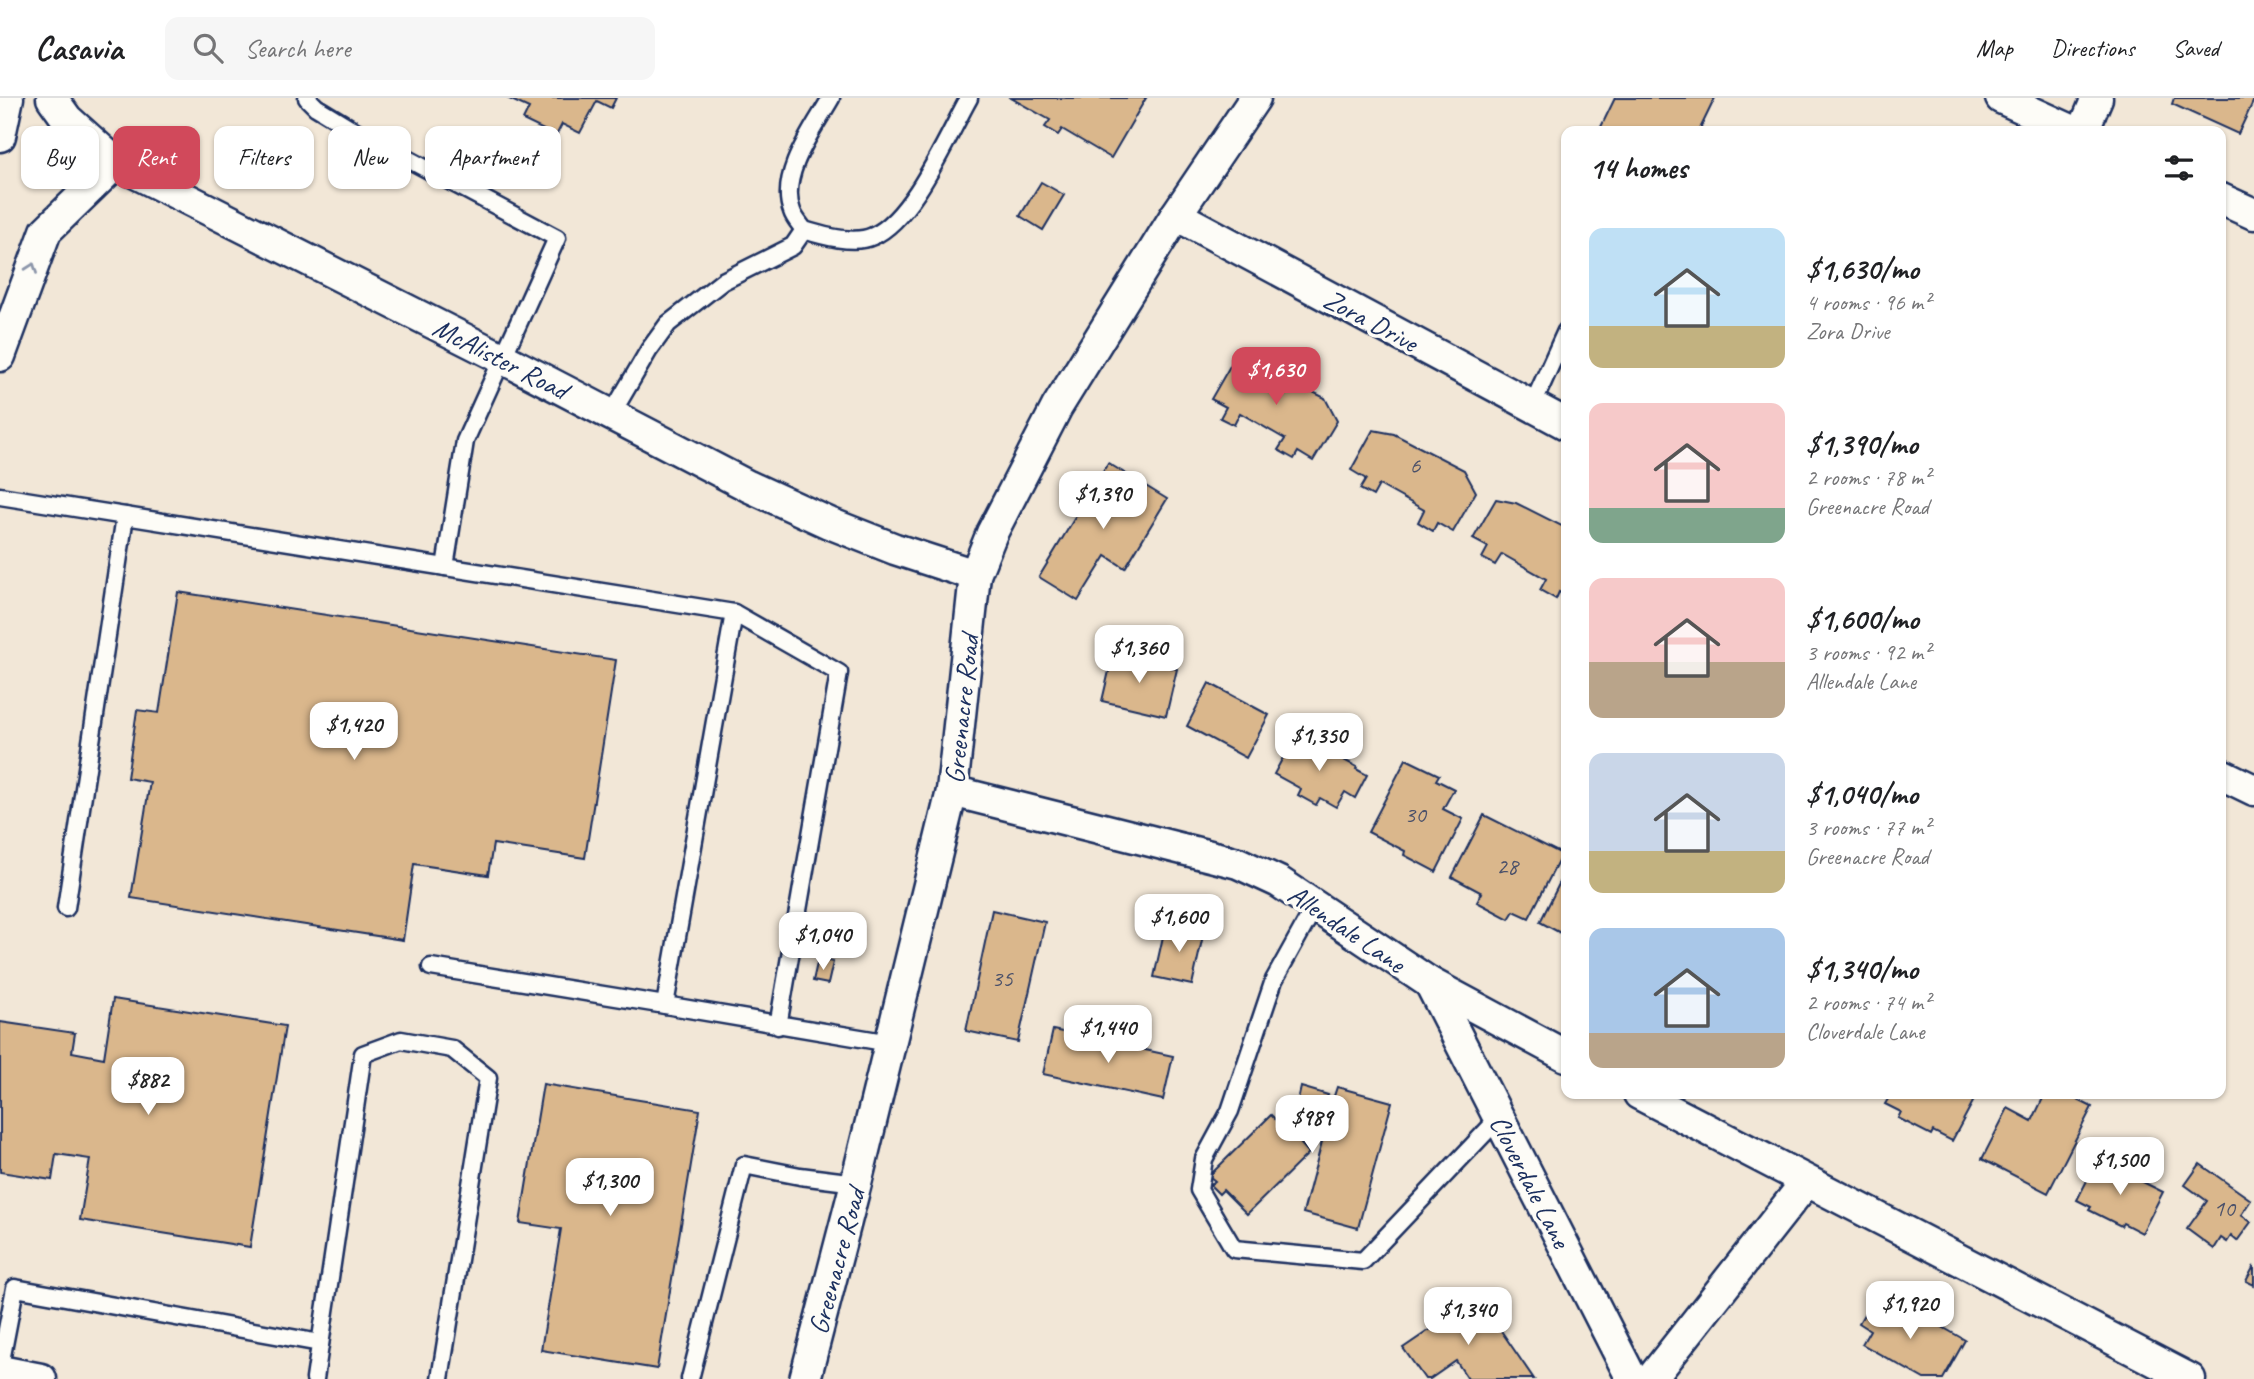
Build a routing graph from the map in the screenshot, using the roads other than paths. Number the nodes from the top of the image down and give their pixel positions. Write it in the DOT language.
graph roads {
  1 [pos="8,98"];
  2 [pos="52,98"];
  3 [pos="307,98"];
  4 [pos="831,98"];
  5 [pos="969,98"];
  6 [pos="1255,98"];
  7 [pos="2001,98"];
  8 [pos="2097,98"];
  9 [pos="2062,126"];
  10 [pos="2085,126"];
  11 [pos="0,136"];
  12 [pos="113,160"];
  13 [pos="113,166"];
  14 [pos="167,189"];
  15 [pos="2226,201"];
  16 [pos="2254,214"];
  17 [pos="1176,215"];
  18 [pos="804,230"];
  19 [pos="1561,342"];
  20 [pos="0,355"];
  21 [pos="502,358"];
  22 [pos="1532,406"];
  23 [pos="611,415"];
  24 [pos="1561,421"];
  25 [pos="0,496"];
  26 [pos="125,516"];
  27 [pos="445,567"];
  28 [pos="975,575"];
  29 [pos="734,613"];
  30 [pos="2226,776"];
  31 [pos="2254,790"];
  32 [pos="952,791"];
  33 [pos="1315,906"];
  34 [pos="66,908"];
  35 [pos="432,967"];
  36 [pos="1430,984"];
  37 [pos="665,1005"];
  38 [pos="778,1026"];
  39 [pos="890,1043"];
  40 [pos="1561,1053"];
  41 [pos="1649,1099"];
  42 [pos="1499,1118"];
  43 [pos="1807,1182"];
  44 [pos="856,1183"];
  45 [pos="320,1343"];
  46 [pos="0,1368"];
  47 [pos="41,1379"];
  48 [pos="315,1379"];
  49 [pos="440,1379"];
  50 [pos="690,1379"];
  51 [pos="805,1379"];
  52 [pos="1632,1379"];
  53 [pos="1651,1379"];
  54 [pos="2189,1379"];
  1 -- 11 [label="street"];
  2 -- 12 [label="street, McAlister Road"];
  3 -- 21 [label="lane"];
  4 -- 18 [label="lane"];
  5 -- 18 [label="lane"];
  6 -- 17 [label="street, Greenacre Road"];
  7 -- 9 [label="street"];
  8 -- 10 [label="street"];
  20 -- 13 [label="street, one-way"];
  14 -- 21 [label="street, McAlister Road"];
  15 -- 16 [label="street"];
  17 -- 22 [label="street, Zora Drive"];
  17 -- 28 [label="street, Greenacre Road"];
  18 -- 23 [label="lane"];
  19 -- 22 [label="lane"];
  21 -- 23 [label="street, McAlister Road"];
  21 -- 27 [label="lane"];
  22 -- 24 [label="street, Zora Drive"];
  23 -- 28 [label="street, McAlister Road"];
  25 -- 26 [label="lane"];
  26 -- 27 [label="lane"];
  26 -- 34 [label="lane"];
  27 -- 29 [label="lane"];
  28 -- 32 [label="street, Greenacre Road"];
  29 -- 37 [label="lane"];
  29 -- 38 [label="lane"];
  30 -- 31 [label="street"];
  32 -- 33 [label="street, Allendale Lane"];
  32 -- 39 [label="street, Greenacre Road"];
  33 -- 36 [label="street, Allendale Lane"];
  33 -- 42 [label="lane"];
  35 -- 37 [label="lane"];
  36 -- 40 [label="street, Allendale Lane"];
  36 -- 42 [label="street, Cloverdale Lane"];
  37 -- 38 [label="lane"];
  38 -- 39 [label="lane"];
  39 -- 44 [label="street, Greenacre Road"];
  41 -- 43 [label="street"];
  42 -- 52 [label="street, Cloverdale Lane"];
  43 -- 53 [label="street"];
  43 -- 54 [label="street"];
  44 -- 50 [label="lane"];
  44 -- 51 [label="street, Greenacre Road"];
  45 -- 46 [label="lane"];
  45 -- 48 [label="lane"];
  45 -- 49 [label="lane"];
  46 -- 47 [label="street"];
}
